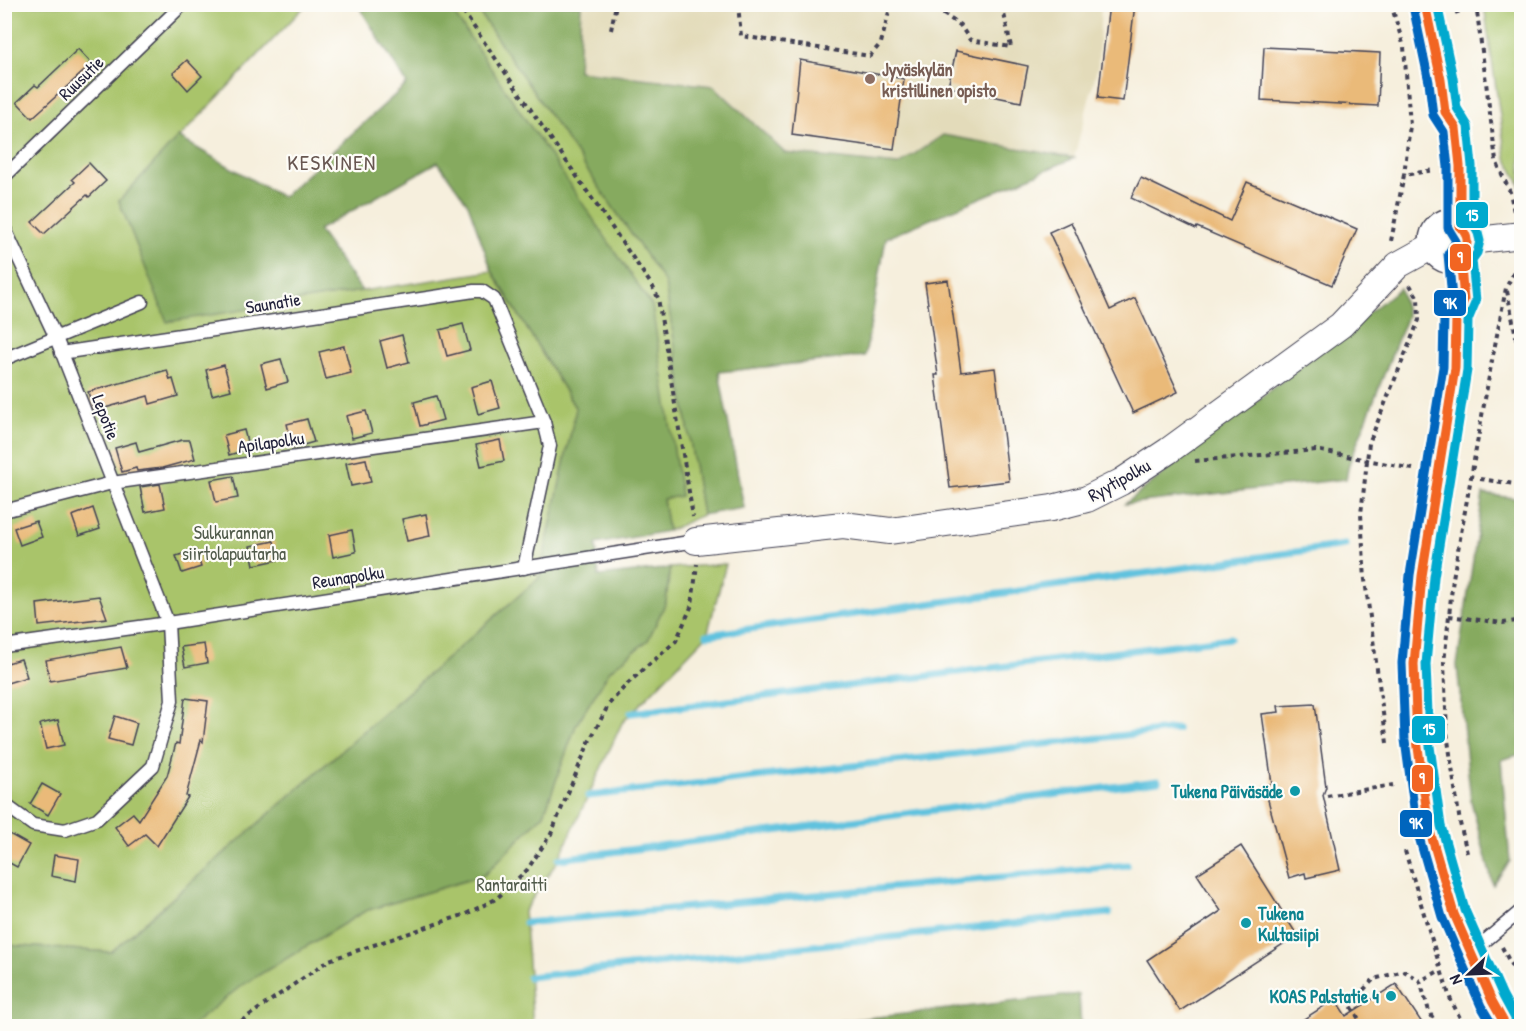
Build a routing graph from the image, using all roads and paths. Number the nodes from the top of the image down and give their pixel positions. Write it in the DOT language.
graph roads {
  1 [pos="183,4"];
  2 [pos="616,4"];
  3 [pos="738,4"];
  4 [pos="891,4"];
  5 [pos="928,4"];
  6 [pos="1002,4"];
  7 [pos="1391,4"];
  8 [pos="1476,5"];
  9 [pos="1440,9"];
  10 [pos="611,30"];
  11 [pos="1404,175"];
  12 [pos="4,177"];
  13 [pos="4,227"];
  14 [pos="1519,235"];
  15 [pos="1452,242"];
  16 [pos="1506,288"];
  17 [pos="142,302"];
  18 [pos="56,338"];
  19 [pos="62,353"];
  20 [pos="4,359"];
  21 [pos="1521,367"];
  22 [pos="544,422"];
  23 [pos="1168,451"];
  24 [pos="1417,469"];
  25 [pos="1521,477"];
  26 [pos="1480,479"];
  27 [pos="112,483"];
  28 [pos="1521,485"];
  29 [pos="4,512"];
  30 [pos="696,541"];
  31 [pos="524,568"];
  32 [pos="1449,616"];
  33 [pos="1521,620"];
  34 [pos="168,623"];
  35 [pos="4,646"];
  36 [pos="1393,785"];
  37 [pos="1327,796"];
  38 [pos="4,804"];
  39 [pos="1469,858"];
  40 [pos="1521,910"];
  41 [pos="1483,942"];
  42 [pos="1441,970"];
  43 [pos="1420,981"];
  44 [pos="1521,986"];
  45 [pos="1363,1026"];
  46 [pos="1437,1026"];
  47 [pos="1506,1026"];
  1 -- 12 [label="lane, Ruusutie"];
  2 -- 10 [label="path"];
  3 -- 4 [label="path"];
  5 -- 6 [label="path"];
  7 -- 11 [label="path"];
  8 -- 9 [label="path"];
  8 -- 14 [label="path"];
  9 -- 15 [label="main road"];
  13 -- 18 [label="lane, Lepotie"];
  14 -- 15 [label="street"];
  14 -- 16 [label="path"];
  15 -- 23 [label="street, Ryytipolku"];
  15 -- 41 [label="main road"];
  16 -- 21 [label="path"];
  16 -- 32 [label="path"];
  17 -- 18 [label="lane"];
  18 -- 19 [label="lane, Lepotie"];
  18 -- 20 [label="lane"];
  19 -- 22 [label="lane, Saunatie"];
  19 -- 27 [label="lane, Lepotie"];
  22 -- 27 [label="lane, Apilapolku"];
  22 -- 31 [label="lane"];
  23 -- 24 [label="path"];
  23 -- 30 [label="street, Ryytipolku"];
  25 -- 28 [label="path"];
  26 -- 28 [label="path"];
  27 -- 29 [label="lane, Apilapolku"];
  27 -- 34 [label="lane, Lepotie"];
  30 -- 31 [label="lane, Reunapolku"];
  31 -- 34 [label="lane, Reunapolku"];
  32 -- 33 [label="path"];
  32 -- 39 [label="path"];
  34 -- 35 [label="lane, Reunapolku"];
  34 -- 38 [label="lane, Lepotie"];
  36 -- 37 [label="path"];
  40 -- 41 [label="lane"];
  41 -- 44 [label="path"];
  41 -- 47 [label="main road"];
  42 -- 43 [label="path"];
  43 -- 45 [label="path"];
  43 -- 46 [label="path"];
}
